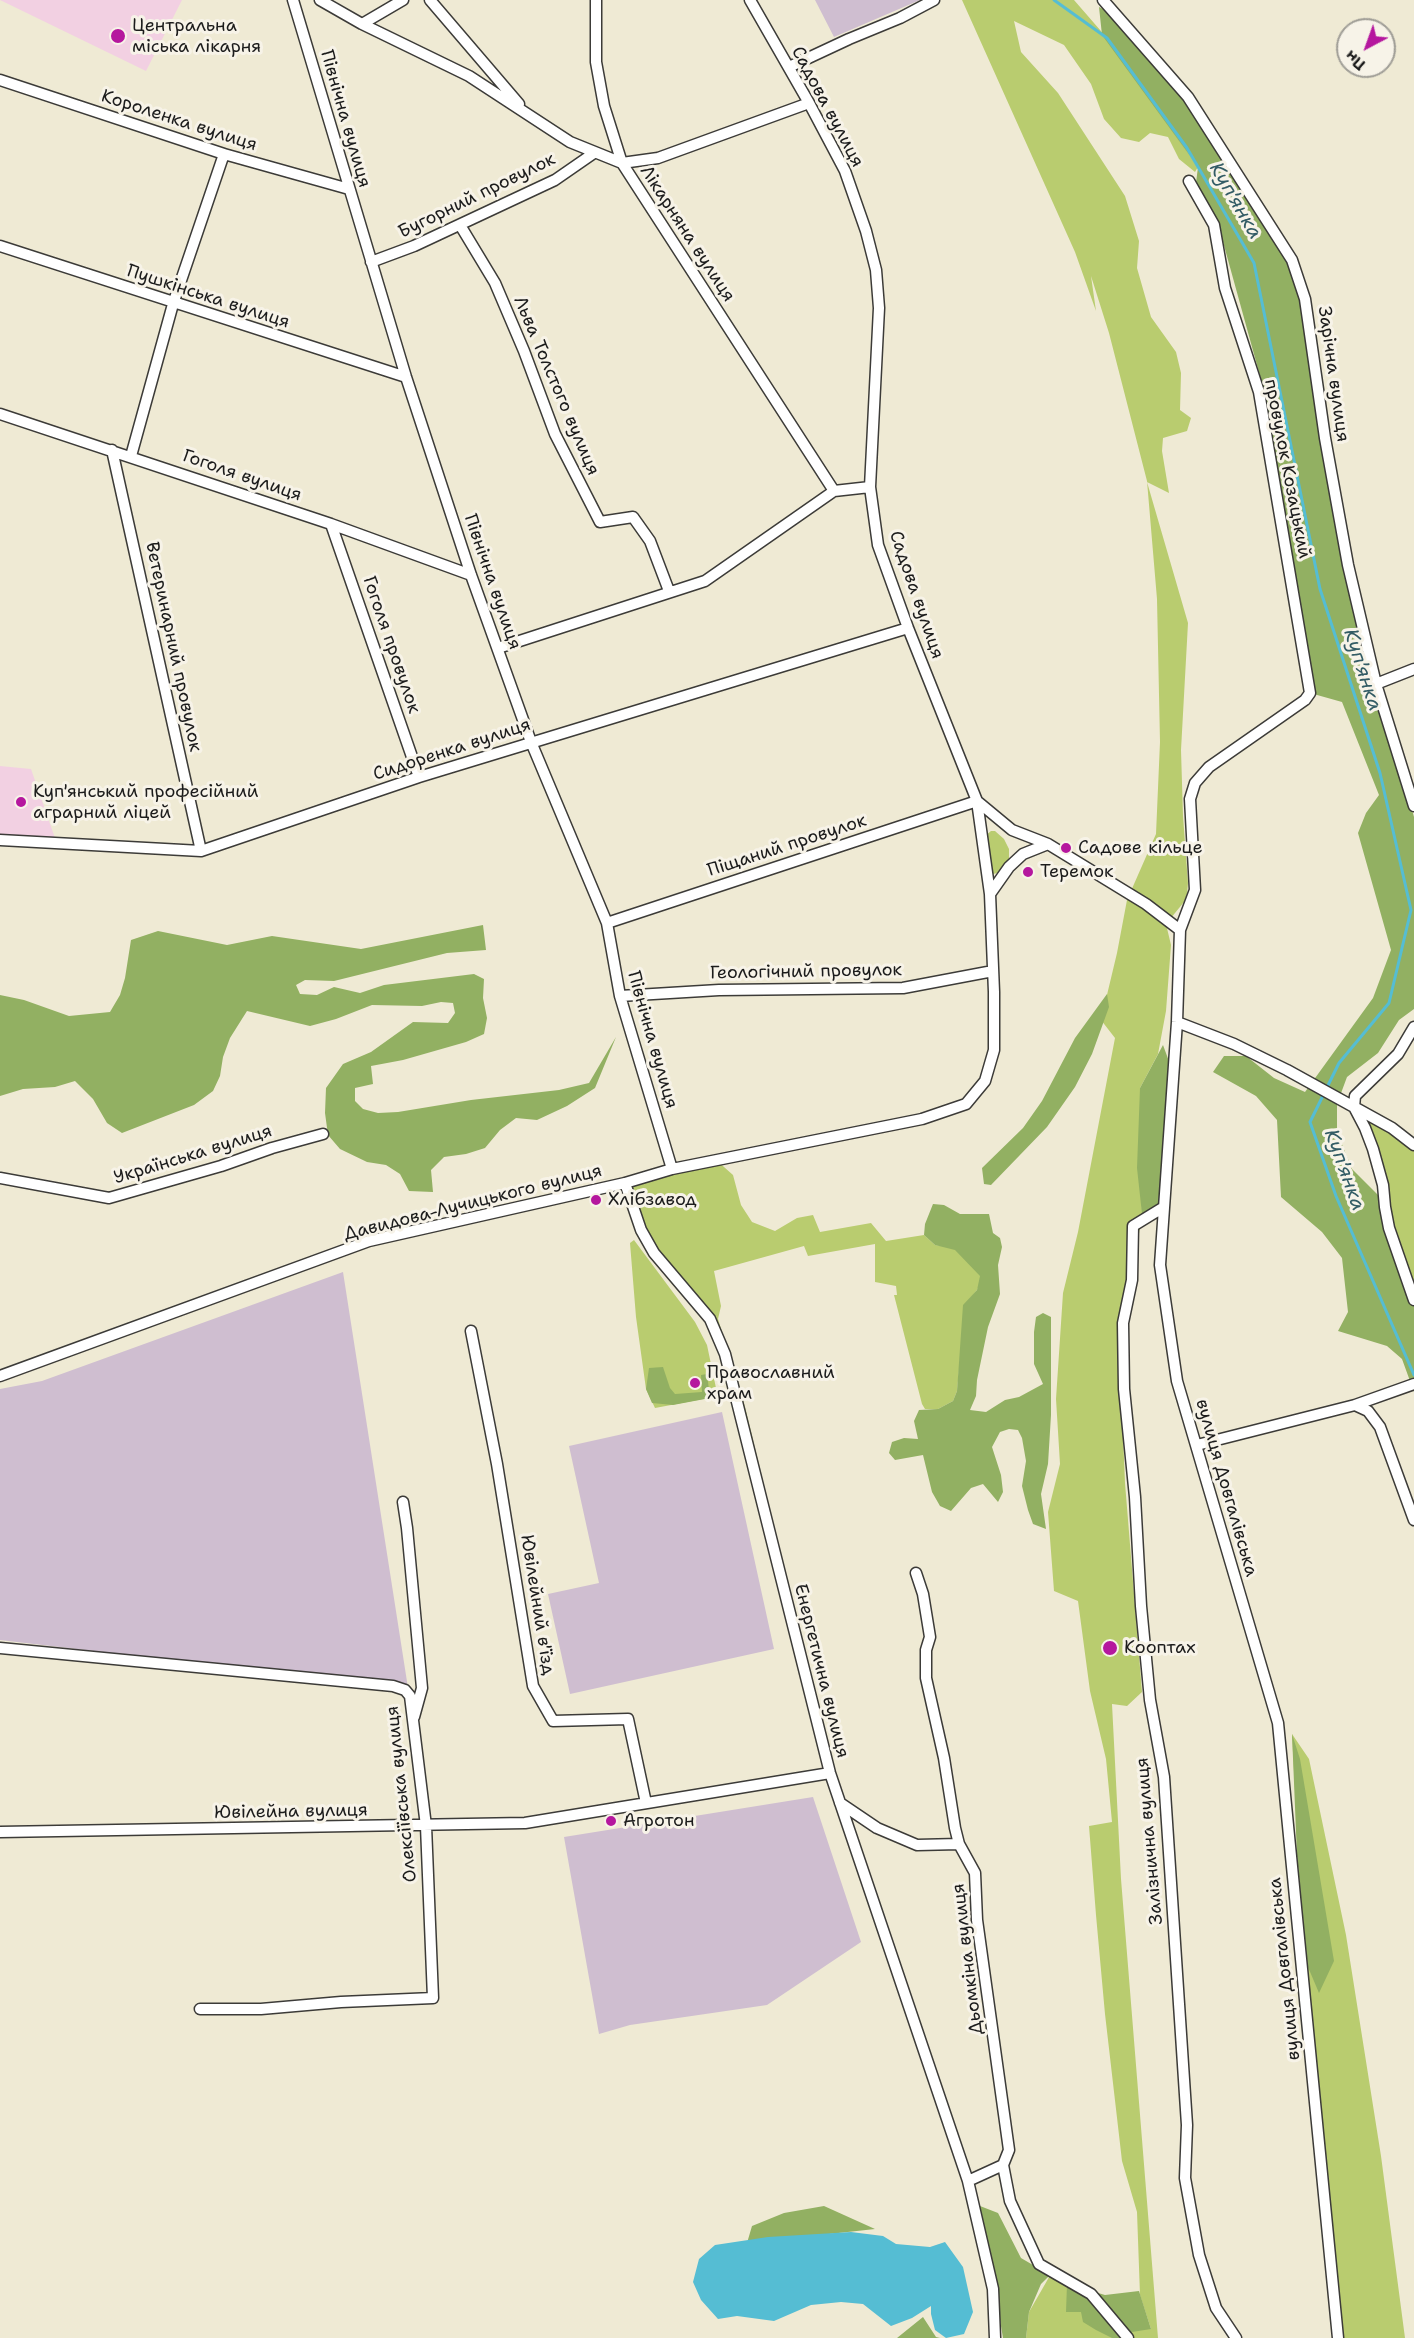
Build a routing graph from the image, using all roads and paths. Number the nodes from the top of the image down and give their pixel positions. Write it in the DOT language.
graph roads {
  1 [pos="293,0"];
  2 [pos="320,0"];
  3 [pos="403,0"];
  4 [pos="430,0"];
  5 [pos="596,0"];
  6 [pos="750,0"];
  7 [pos="934,0"];
  8 [pos="1103,0"];
  9 [pos="362,24"];
  10 [pos="789,67"];
  11 [pos="0,80"];
  12 [pos="809,103"];
  13 [pos="526,113"];
  14 [pos="594,153"];
  15 [pos="224,154"];
  16 [pos="622,164"];
  17 [pos="1189,181"];
  18 [pos="349,189"];
  19 [pos="460,225"];
  20 [pos="0,246"];
  21 [pos="371,262"];
  22 [pos="173,304"];
  23 [pos="406,377"];
  24 [pos="0,414"];
  25 [pos="112,450"];
  26 [pos="131,456"];
  27 [pos="870,487"];
  28 [pos="834,491"];
  29 [pos="331,524"];
  30 [pos="471,575"];
  31 [pos="669,591"];
  32 [pos="908,628"];
  33 [pos="498,648"];
  34 [pos="1414,669"];
  35 [pos="1376,684"];
  36 [pos="1305,700"];
  37 [pos="531,742"];
  38 [pos="419,777"];
  39 [pos="977,801"];
  40 [pos="1414,806"];
  41 [pos="0,840"];
  42 [pos="1048,844"];
  43 [pos="201,851"];
  44 [pos="990,894"];
  45 [pos="607,923"];
  46 [pos="1180,930"];
  47 [pos="993,971"];
  48 [pos="620,996"];
  49 [pos="1177,1022"];
  50 [pos="1414,1027"];
  51 [pos="966,1104"];
  52 [pos="1354,1107"];
  53 [pos="323,1134"];
  54 [pos="1414,1145"];
  55 [pos="672,1168"];
  56 [pos="0,1178"];
  57 [pos="625,1183"];
  58 [pos="1164,1207"];
  59 [pos="1414,1300"];
  60 [pos="471,1331"];
  61 [pos="0,1376"];
  62 [pos="1414,1384"];
  63 [pos="1355,1405"];
  64 [pos="1197,1445"];
  65 [pos="403,1502"];
  66 [pos="1414,1520"];
  67 [pos="916,1573"];
  68 [pos="0,1648"];
  69 [pos="413,1724"];
  70 [pos="830,1773"];
  71 [pos="646,1803"];
  72 [pos="840,1803"];
  73 [pos="426,1826"];
  74 [pos="0,1832"];
  75 [pos="959,1844"];
  76 [pos="200,2008"];
  77 [pos="1003,2164"];
  78 [pos="969,2181"];
  79 [pos="995,2338"];
  80 [pos="1128,2338"];
  81 [pos="1236,2338"];
  82 [pos="1338,2338"];
  1 -- 18 [label="street, Північна вулиця"];
  2 -- 9 [label="street, Лікарняна вулиця"];
  3 -- 9 [label="street"];
  4 -- 13 [label="street"];
  5 -- 16 [label="street"];
  6 -- 10 [label="street, Садова вулиця"];
  7 -- 10 [label="street"];
  8 -- 35 [label="street, Зарічна вулиця"];
  9 -- 13 [label="street, Лікарняна вулиця"];
  10 -- 12 [label="street, Садова вулиця"];
  11 -- 15 [label="street, Короленка вулиця"];
  12 -- 16 [label="street"];
  12 -- 27 [label="street, Садова вулиця"];
  13 -- 14 [label="street, Лікарняна вулиця"];
  14 -- 16 [label="street, Лікарняна вулиця"];
  14 -- 19 [label="street, Бугорний провулок"];
  15 -- 18 [label="street, Короленка вулиця"];
  15 -- 22 [label="street"];
  16 -- 28 [label="street, Лікарняна вулиця"];
  17 -- 36 [label="street, провулок Козацький"];
  18 -- 21 [label="street, Північна вулиця"];
  19 -- 21 [label="street, Бугорний провулок"];
  19 -- 31 [label="street, Льва Толстого вулиця"];
  20 -- 22 [label="street, Пушкінська вулиця"];
  21 -- 23 [label="street, Північна вулиця"];
  22 -- 23 [label="street, Пушкінська вулиця"];
  22 -- 26 [label="street"];
  23 -- 30 [label="street, Північна вулиця"];
  24 -- 25 [label="street, Гоголя вулиця"];
  25 -- 26 [label="street, Гоголя вулиця"];
  25 -- 43 [label="street, Ветеринарний провулок"];
  26 -- 29 [label="street, Гоголя вулиця"];
  27 -- 28 [label="street"];
  27 -- 32 [label="street, Садова вулиця"];
  28 -- 31 [label="street"];
  29 -- 30 [label="street, Гоголя вулиця"];
  29 -- 38 [label="street, Гоголя провулок"];
  30 -- 33 [label="street, Північна вулиця"];
  31 -- 33 [label="street"];
  32 -- 37 [label="street, Сидоренка вулиця"];
  32 -- 39 [label="street, Садова вулиця"];
  33 -- 37 [label="street, Північна вулиця"];
  34 -- 35 [label="street"];
  35 -- 40 [label="street, Зарічна вулиця"];
  36 -- 46 [label="street, вулиця Довгалівська"];
  37 -- 38 [label="street, Сидоренка вулиця"];
  37 -- 45 [label="street, Північна вулиця"];
  38 -- 43 [label="street, Сидоренка вулиця"];
  39 -- 42 [label="street"];
  39 -- 44 [label="street, Садова вулиця"];
  39 -- 45 [label="street, Піщаний провулок"];
  41 -- 43 [label="street, Сидоренка вулиця"];
  42 -- 44 [label="street"];
  42 -- 46 [label="street"];
  44 -- 47 [label="street, Садова вулиця"];
  45 -- 48 [label="street, Північна вулиця"];
  46 -- 49 [label="street, вулиця Довгалівська"];
  47 -- 48 [label="street, Геологічний провулок"];
  47 -- 51 [label="street, Садова вулиця"];
  48 -- 55 [label="street, Північна вулиця"];
  49 -- 52 [label="street"];
  49 -- 58 [label="street, вулиця Довгалівська"];
  50 -- 52 [label="street"];
  51 -- 55 [label="street, Давидова-Лучицького вулиця"];
  52 -- 54 [label="street"];
  52 -- 59 [label="street"];
  53 -- 56 [label="street, Українська вулиця"];
  55 -- 57 [label="street, Давидова-Лучицького вулиця"];
  57 -- 61 [label="street, Давидова-Лучицького вулиця"];
  57 -- 70 [label="street, Енергетична вулиця"];
  58 -- 64 [label="street, вулиця Довгалівська"];
  58 -- 81 [label="street, Залізнична вулиця"];
  60 -- 71 [label="street, Ювілейний в'їзд"];
  62 -- 63 [label="street"];
  63 -- 64 [label="street"];
  63 -- 66 [label="street"];
  64 -- 82 [label="street, вулиця Довгалівська"];
  65 -- 69 [label="street"];
  67 -- 75 [label="street, Дьомкіна вулиця"];
  68 -- 69 [label="street, Олексіївська вулиця"];
  69 -- 73 [label="street, Олексіївська вулиця"];
  70 -- 71 [label="street, Ювілейна вулиця"];
  70 -- 72 [label="street, Енергетична вулиця"];
  71 -- 73 [label="street, Ювілейна вулиця"];
  72 -- 75 [label="street"];
  72 -- 78 [label="street, Енергетична вулиця"];
  73 -- 74 [label="street, Ювілейна вулиця"];
  73 -- 76 [label="street, Олексіївська вулиця"];
  75 -- 77 [label="street, Дьомкіна вулиця"];
  77 -- 78 [label="street"];
  77 -- 80 [label="street, Дьомкіна вулиця"];
  78 -- 79 [label="street, Енергетична вулиця"];
}
